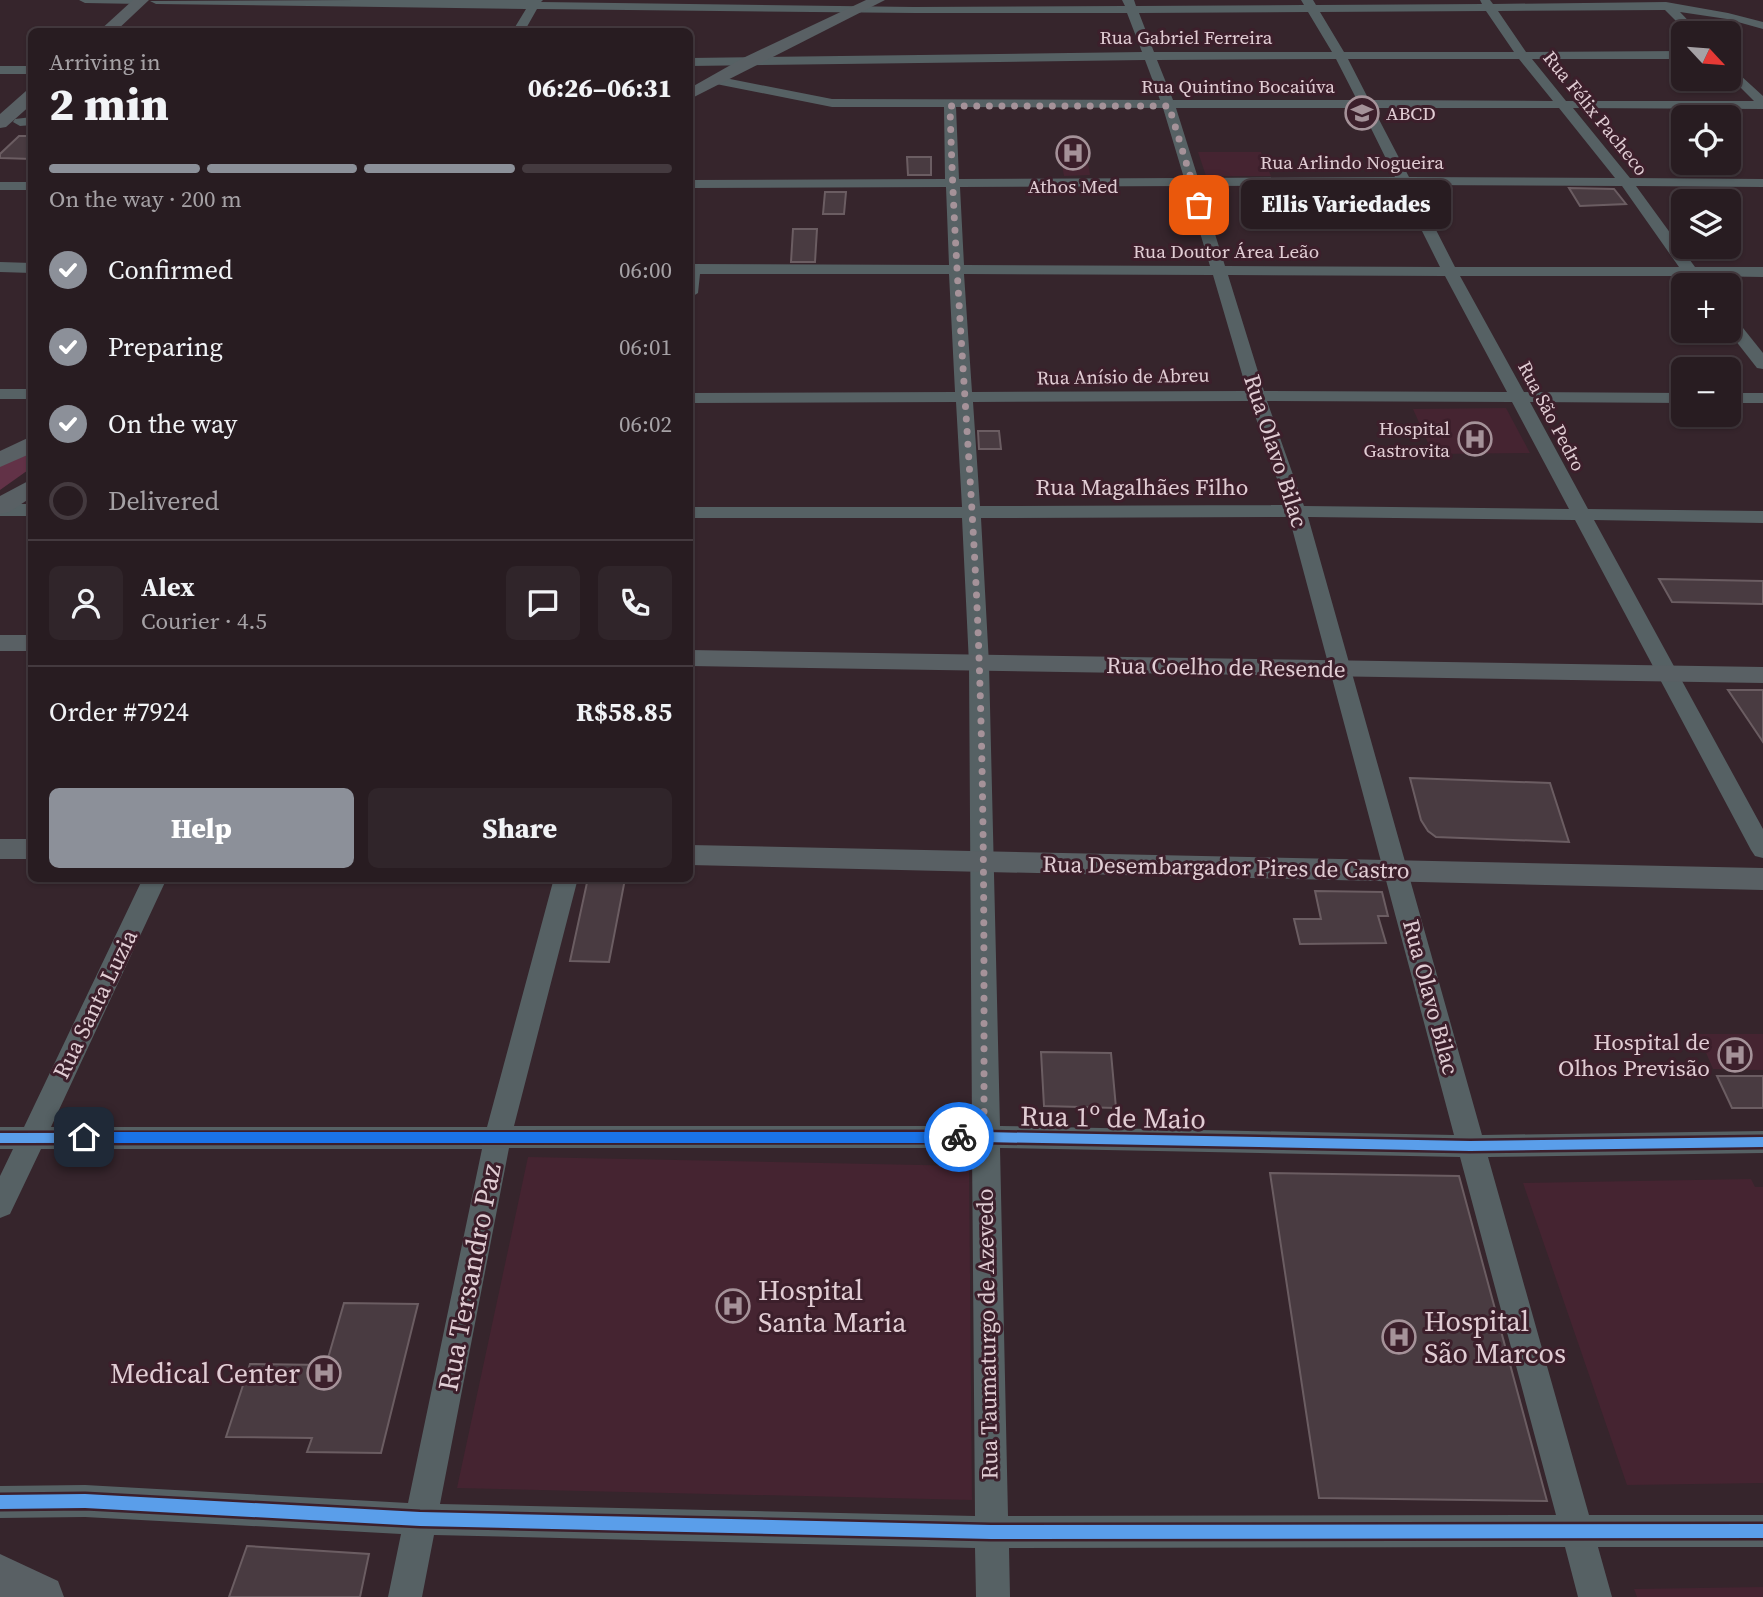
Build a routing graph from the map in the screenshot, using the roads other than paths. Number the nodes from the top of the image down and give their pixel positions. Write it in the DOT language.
graph roads {
  1 [pos="85,0"];
  2 [pos="149,0"];
  3 [pos="878,0"];
  4 [pos="535,3"];
  5 [pos="1664,3"];
  6 [pos="731,4"];
  7 [pos="1130,5"];
  8 [pos="1309,5"];
  9 [pos="1488,5"];
  10 [pos="856,10"];
  11 [pos="1682,21"];
  12 [pos="1763,26"];
  13 [pos="110,28"];
  14 [pos="125,28"];
  15 [pos="520,28"];
  16 [pos="1340,55"];
  17 [pos="1522,55"];
  18 [pos="1671,55"];
  19 [pos="1148,56"];
  20 [pos="749,61"];
  21 [pos="693,62"];
  22 [pos="0,70"];
  23 [pos="28,70"];
  24 [pos="715,80"];
  25 [pos="1741,81"];
  26 [pos="693,92"];
  27 [pos="28,99"];
  28 [pos="1763,104"];
  29 [pos="1365,105"];
  30 [pos="1564,105"];
  31 [pos="950,106"];
  32 [pos="1169,106"];
  33 [pos="28,118"];
  34 [pos="0,126"];
  35 [pos="1405,181"];
  36 [pos="951,183"];
  37 [pos="1193,183"];
  38 [pos="1626,183"];
  39 [pos="1763,183"];
  40 [pos="693,184"];
  41 [pos="0,186"];
  42 [pos="28,186"];
  43 [pos="0,267"];
  44 [pos="28,268"];
  45 [pos="693,269"];
  46 [pos="1218,270"];
  47 [pos="955,271"];
  48 [pos="1450,271"];
  49 [pos="1689,271"];
  50 [pos="1763,272"];
  51 [pos="1741,336"];
  52 [pos="1763,364"];
  53 [pos="0,394"];
  54 [pos="28,394"];
  55 [pos="1257,396"];
  56 [pos="1518,396"];
  57 [pos="693,398"];
  58 [pos="965,398"];
  59 [pos="1671,398"];
  60 [pos="1741,398"];
  61 [pos="1763,398"];
  62 [pos="28,445"];
  63 [pos="0,460"];
  64 [pos="28,489"];
  65 [pos="0,508"];
  66 [pos="28,510"];
  67 [pos="1297,511"];
  68 [pos="971,512"];
  69 [pos="693,513"];
  70 [pos="1580,515"];
  71 [pos="1763,517"];
  72 [pos="0,643"];
  73 [pos="28,643"];
  74 [pos="693,658"];
  75 [pos="979,664"];
  76 [pos="1340,668"];
  77 [pos="1668,674"];
  78 [pos="1763,675"];
  79 [pos="0,849"];
  80 [pos="28,849"];
  81 [pos="1763,849"];
  82 [pos="693,855"];
  83 [pos="982,860"];
  84 [pos="1398,872"];
  85 [pos="1763,879"];
  86 [pos="153,882"];
  87 [pos="565,882"];
  88 [pos="498,1136"];
  89 [pos="984,1137"];
  90 [pos="0,1138"];
  91 [pos="31,1138"];
  92 [pos="1763,1142"];
  93 [pos="1470,1146"];
  94 [pos="0,1206"];
  95 [pos="0,1502"];
  96 [pos="420,1519"];
  97 [pos="1763,1531"];
  98 [pos="991,1532"];
  99 [pos="1578,1533"];
  100 [pos="0,1576"];
  101 [pos="42,1597"];
  102 [pos="405,1597"];
  103 [pos="993,1597"];
  104 [pos="1595,1597"];
  1 -- 2 [label="street"];
  2 -- 4 [label="street"];
  2 -- 13 [label="main road"];
  2 -- 14 [label="main road"];
  3 -- 10 [label="main road"];
  4 -- 6 [label="street"];
  4 -- 15 [label="street"];
  5 -- 9 [label="street"];
  5 -- 11 [label="street"];
  5 -- 12 [label="street"];
  6 -- 10 [label="street"];
  7 -- 8 [label="street"];
  7 -- 10 [label="street"];
  7 -- 19 [label="street, Rua Olavo Bilac"];
  8 -- 9 [label="street"];
  8 -- 16 [label="street, Rua São Pedro"];
  9 -- 17 [label="street, Rua Félix Pacheco"];
  10 -- 20 [label="main road"];
  16 -- 17 [label="street, Rua Gabriel Ferreira"];
  16 -- 19 [label="street, Rua Gabriel Ferreira"];
  16 -- 29 [label="street, Rua São Pedro"];
  17 -- 18 [label="street, Rua Gabriel Ferreira"];
  17 -- 30 [label="street, Rua Félix Pacheco"];
  19 -- 20 [label="street, Rua Gabriel Ferreira"];
  19 -- 32 [label="street, Rua Olavo Bilac"];
  20 -- 21 [label="street, Rua Gabriel Ferreira"];
  20 -- 24 [label="main road"];
  22 -- 23 [label="street"];
  24 -- 26 [label="main road"];
  24 -- 31 [label="street, Rua Quintino Bocaiúva"];
  25 -- 28 [label="street"];
  27 -- 34 [label="main road"];
  28 -- 30 [label="street, Rua Quintino Bocaiúva"];
  29 -- 30 [label="street, Rua Quintino Bocaiúva"];
  29 -- 32 [label="street, Rua Quintino Bocaiúva"];
  29 -- 35 [label="street, Rua São Pedro"];
  30 -- 38 [label="street, Rua Félix Pacheco"];
  31 -- 32 [label="street, Rua Quintino Bocaiúva"];
  31 -- 36 [label="street, Rua Taumaturgo de Azevedo"];
  32 -- 37 [label="street, Rua Olavo Bilac"];
  33 -- 34 [label="main road"];
  35 -- 37 [label="street, Rua Arlindo Nogueira"];
  35 -- 38 [label="street, Rua Arlindo Nogueira"];
  35 -- 48 [label="street, Rua São Pedro"];
  36 -- 37 [label="street, Rua Arlindo Nogueira"];
  36 -- 40 [label="street, Rua Arlindo Nogueira"];
  36 -- 47 [label="street, Rua Taumaturgo de Azevedo"];
  37 -- 46 [label="street, Rua Olavo Bilac"];
  38 -- 39 [label="street, Rua Arlindo Nogueira"];
  38 -- 49 [label="street, Rua Félix Pacheco"];
  41 -- 42 [label="street"];
  43 -- 44 [label="street"];
  45 -- 47 [label="street, Rua Doutor Área Leão"];
  46 -- 47 [label="street, Rua Doutor Área Leão"];
  46 -- 48 [label="street, Rua Doutor Área Leão"];
  46 -- 55 [label="street, Rua Olavo Bilac"];
  47 -- 58 [label="street, Rua Taumaturgo de Azevedo"];
  48 -- 49 [label="street, Rua Doutor Área Leão"];
  48 -- 56 [label="street, Rua São Pedro"];
  49 -- 50 [label="street, Rua Doutor Área Leão"];
  51 -- 52 [label="street"];
  53 -- 54 [label="street"];
  55 -- 56 [label="street, Rua Anísio de Abreu"];
  55 -- 58 [label="street, Rua Anísio de Abreu"];
  55 -- 67 [label="street, Rua Olavo Bilac"];
  56 -- 59 [label="street, Rua Anísio de Abreu"];
  56 -- 70 [label="street, Rua São Pedro"];
  57 -- 58 [label="street, Rua Anísio de Abreu"];
  58 -- 68 [label="street, Rua Taumaturgo de Azevedo"];
  60 -- 61 [label="street"];
  62 -- 63 [label="main road"];
  64 -- 65 [label="main road"];
  65 -- 66 [label="street"];
  67 -- 68 [label="street, Rua Magalhães Filho"];
  67 -- 70 [label="street, Rua Magalhães Filho"];
  67 -- 76 [label="street, Rua Olavo Bilac"];
  68 -- 69 [label="street, Rua Magalhães Filho"];
  68 -- 75 [label="street, Rua Taumaturgo de Azevedo"];
  70 -- 71 [label="street, Rua Magalhães Filho"];
  70 -- 77 [label="street, Rua São Pedro"];
  72 -- 73 [label="main road"];
  74 -- 75 [label="main road, Rua Coelho de Resende"];
  75 -- 76 [label="main road, Rua Coelho de Resende"];
  75 -- 83 [label="street, Rua Taumaturgo de Azevedo"];
  76 -- 77 [label="main road, Rua Coelho de Resende"];
  76 -- 84 [label="street, Rua Olavo Bilac"];
  77 -- 78 [label="main road, Rua Coelho de Resende"];
  77 -- 81 [label="street, Rua São Pedro"];
  79 -- 80 [label="main road"];
  82 -- 83 [label="main road, Rua Desembargador Pires de Castro"];
  83 -- 84 [label="main road, Rua Desembargador Pires de Castro"];
  83 -- 89 [label="street, Rua Taumaturgo de Azevedo"];
  84 -- 85 [label="main road, Rua Desembargador Pires de Castro"];
  84 -- 93 [label="street, Rua Olavo Bilac"];
  86 -- 91 [label="street, Rua Santa Luzia"];
  87 -- 88 [label="street, Rua Tersandro Paz"];
  88 -- 89 [label="street, Rua 1º de Maio"];
  88 -- 91 [label="street, Rua 1º de Maio"];
  88 -- 96 [label="street, Rua Tersandro Paz"];
  89 -- 93 [label="street, Rua 1º de Maio"];
  89 -- 98 [label="street, Rua Taumaturgo de Azevedo"];
  90 -- 91 [label="street, Rua 1º de Maio"];
  91 -- 94 [label="street, Rua Santa Luzia"];
  92 -- 93 [label="street, Rua 1º de Maio"];
  93 -- 99 [label="street, Rua Olavo Bilac"];
  95 -- 96 [label="street"];
  96 -- 98 [label="street"];
  96 -- 102 [label="street, Rua Tersandro Paz"];
  97 -- 99 [label="street"];
  98 -- 99 [label="street"];
  98 -- 103 [label="street, Rua Taumaturgo de Azevedo"];
  99 -- 104 [label="street, Rua Olavo Bilac"];
  100 -- 101 [label="main road"];
}
